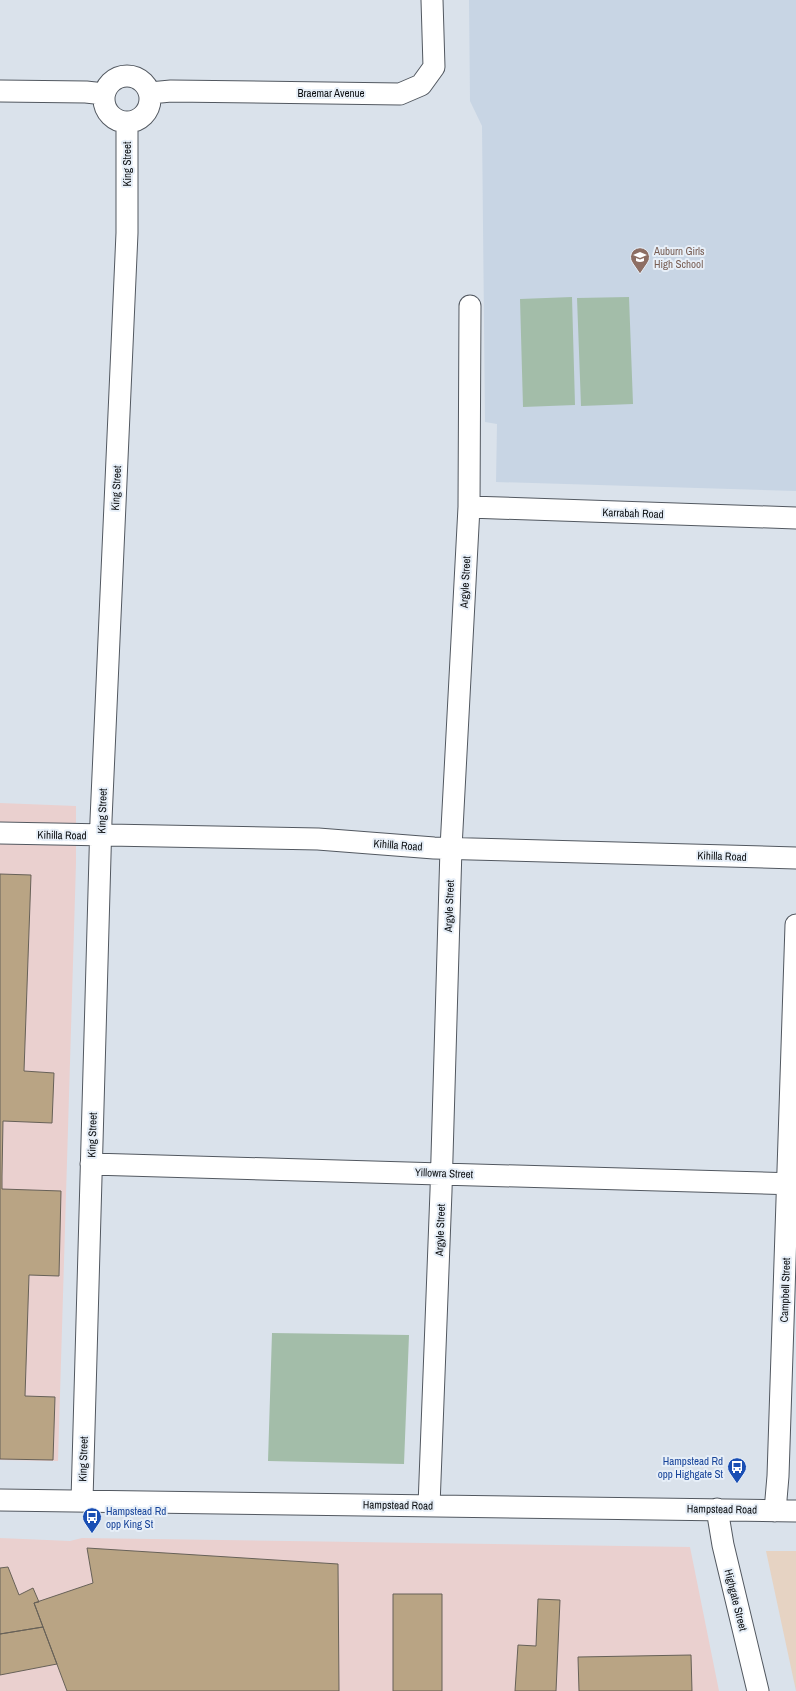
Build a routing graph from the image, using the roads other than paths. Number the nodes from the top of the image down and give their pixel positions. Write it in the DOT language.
graph roads {
  1 [pos="432,0"];
  2 [pos="0,91"];
  3 [pos="150,92"];
  4 [pos="104,94"];
  5 [pos="126,123"];
  6 [pos="470,306"];
  7 [pos="469,508"];
  8 [pos="796,518"];
  9 [pos="0,833"];
  10 [pos="101,836"];
  11 [pos="451,848"];
  12 [pos="796,858"];
  13 [pos="796,925"];
  14 [pos="91,1164"];
  15 [pos="442,1173"];
  16 [pos="792,1184"];
  17 [pos="0,1500"];
  18 [pos="82,1500"];
  19 [pos="430,1506"];
  20 [pos="717,1509"];
  21 [pos="775,1510"];
  22 [pos="796,1511"];
  23 [pos="758,1691"];
  1 -- 3 [label="street, Braemar Avenue"];
  2 -- 4 [label="street"];
  3 -- 4 [label="street"];
  3 -- 5 [label="street"];
  4 -- 5 [label="street"];
  5 -- 10 [label="street, King Street"];
  6 -- 7 [label="street, Argyle Street"];
  7 -- 8 [label="street, Karrabah Road"];
  7 -- 11 [label="street, Argyle Street"];
  9 -- 10 [label="street, Kihilla Road"];
  10 -- 11 [label="street, Kihilla Road"];
  10 -- 14 [label="street, King Street"];
  11 -- 12 [label="street, Kihilla Road"];
  11 -- 15 [label="street, Argyle Street"];
  13 -- 16 [label="street, Campbell Street"];
  14 -- 15 [label="street, Yillowra Street"];
  14 -- 18 [label="street, King Street"];
  15 -- 16 [label="street, Yillowra Street"];
  15 -- 19 [label="street, Argyle Street"];
  16 -- 21 [label="street, Campbell Street"];
  17 -- 18 [label="street, Hampstead Road"];
  18 -- 19 [label="street, Hampstead Road"];
  19 -- 20 [label="street, Hampstead Road"];
  20 -- 21 [label="street, Hampstead Road"];
  20 -- 23 [label="street, Highgate Street"];
  21 -- 22 [label="street, Hampstead Road"];
}
